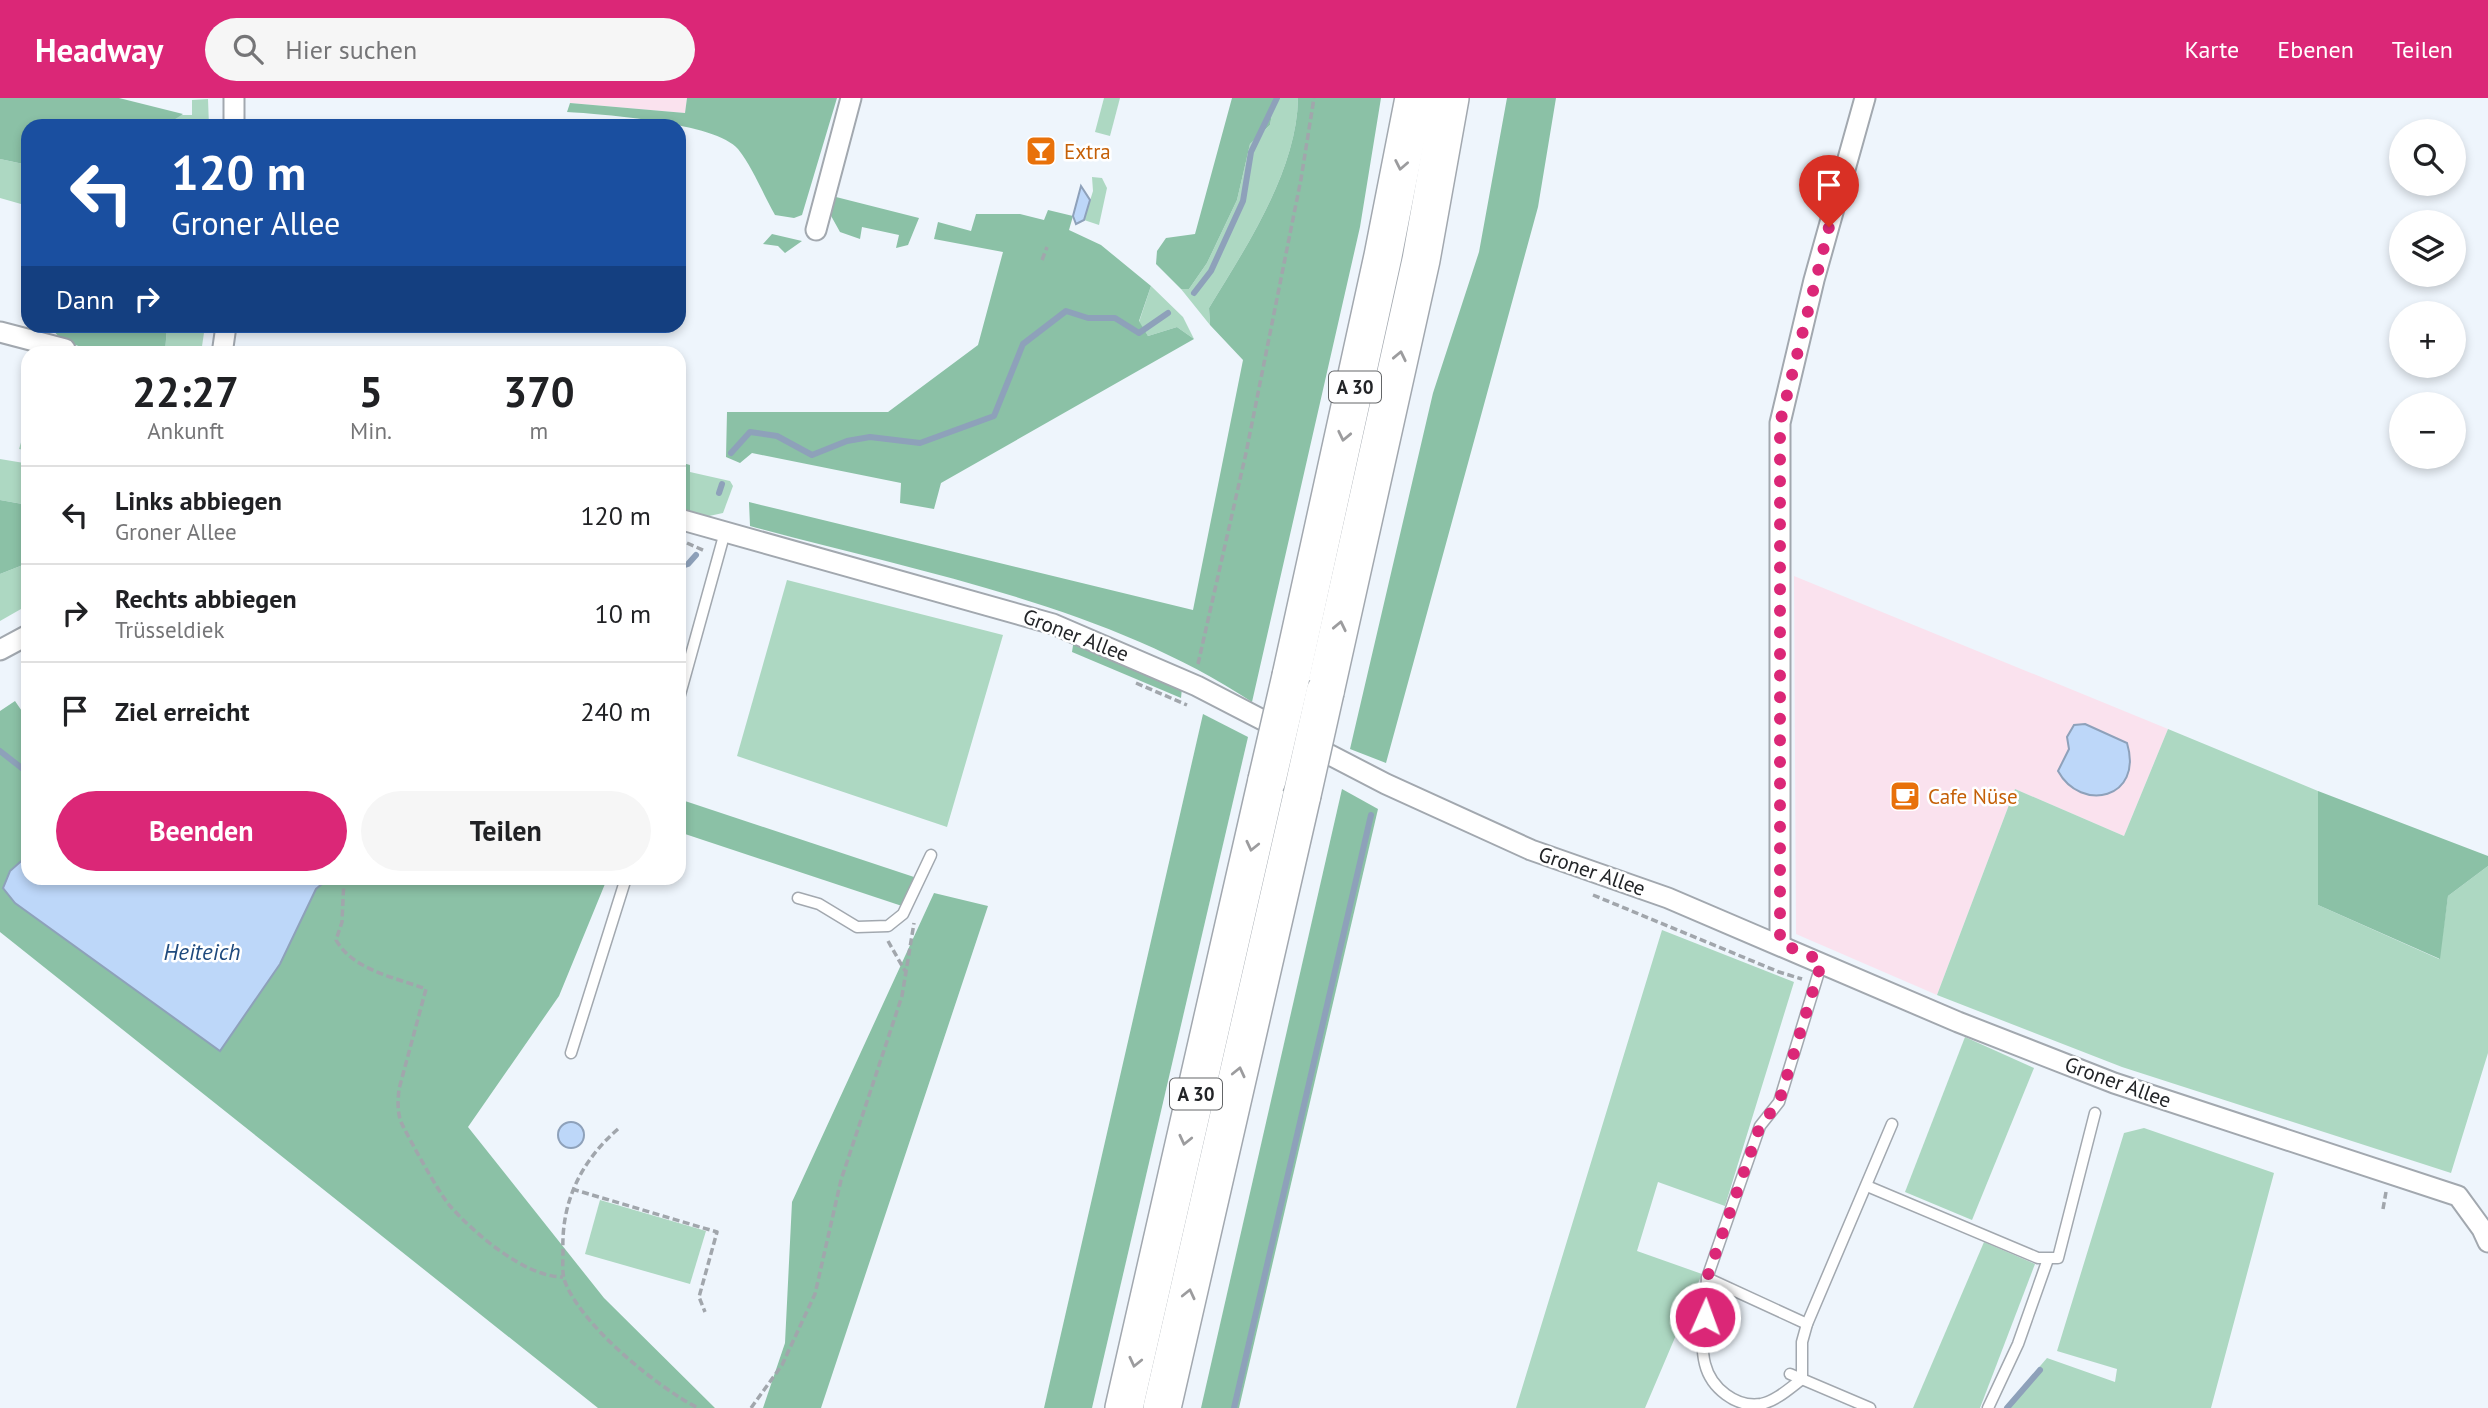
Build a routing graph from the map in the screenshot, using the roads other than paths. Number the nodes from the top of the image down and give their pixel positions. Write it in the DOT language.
graph roads {
  1 [pos="234,98"];
  2 [pos="851,98"];
  3 [pos="1414,98"];
  4 [pos="1450,98"];
  5 [pos="1865,98"];
  6 [pos="234,119"];
  7 [pos="816,230"];
  8 [pos="0,332"];
  9 [pos="58,346"];
  10 [pos="686,521"];
  11 [pos="725,532"];
  12 [pos="21,639"];
  13 [pos="0,650"];
  14 [pos="686,673"];
  15 [pos="931,855"];
  16 [pos="624,885"];
  17 [pos="798,898"];
  18 [pos="1780,943"];
  19 [pos="1822,961"];
  20 [pos="571,1053"];
  21 [pos="2095,1113"];
  22 [pos="1892,1124"];
  23 [pos="1867,1186"];
  24 [pos="2488,1242"];
  25 [pos="2048,1259"];
  26 [pos="1707,1278"];
  27 [pos="1807,1324"];
  28 [pos="1790,1374"];
  29 [pos="1802,1379"];
  30 [pos="1124,1408"];
  31 [pos="1163,1408"];
  32 [pos="1870,1408"];
  33 [pos="1988,1408"];
  1 -- 6 [label="street"];
  2 -- 7 [label="street"];
  3 -- 30 [label="highway, A 30, one-way, bridge"];
  31 -- 4 [label="highway, A 30, one-way, bridge"];
  5 -- 18 [label="street"];
  8 -- 9 [label="street"];
  10 -- 11 [label="street, Groner Allee"];
  11 -- 14 [label="lane"];
  11 -- 18 [label="street, Groner Allee"];
  12 -- 13 [label="street"];
  15 -- 17 [label="lane"];
  16 -- 20 [label="lane"];
  18 -- 19 [label="street, Groner Allee"];
  19 -- 24 [label="street, Groner Allee"];
  19 -- 26 [label="lane"];
  21 -- 25 [label="lane"];
  22 -- 23 [label="lane"];
  23 -- 25 [label="lane"];
  23 -- 27 [label="lane"];
  25 -- 33 [label="lane"];
  26 -- 27 [label="lane"];
  26 -- 29 [label="lane"];
  27 -- 29 [label="lane"];
  28 -- 29 [label="lane"];
  29 -- 32 [label="lane"];
}
